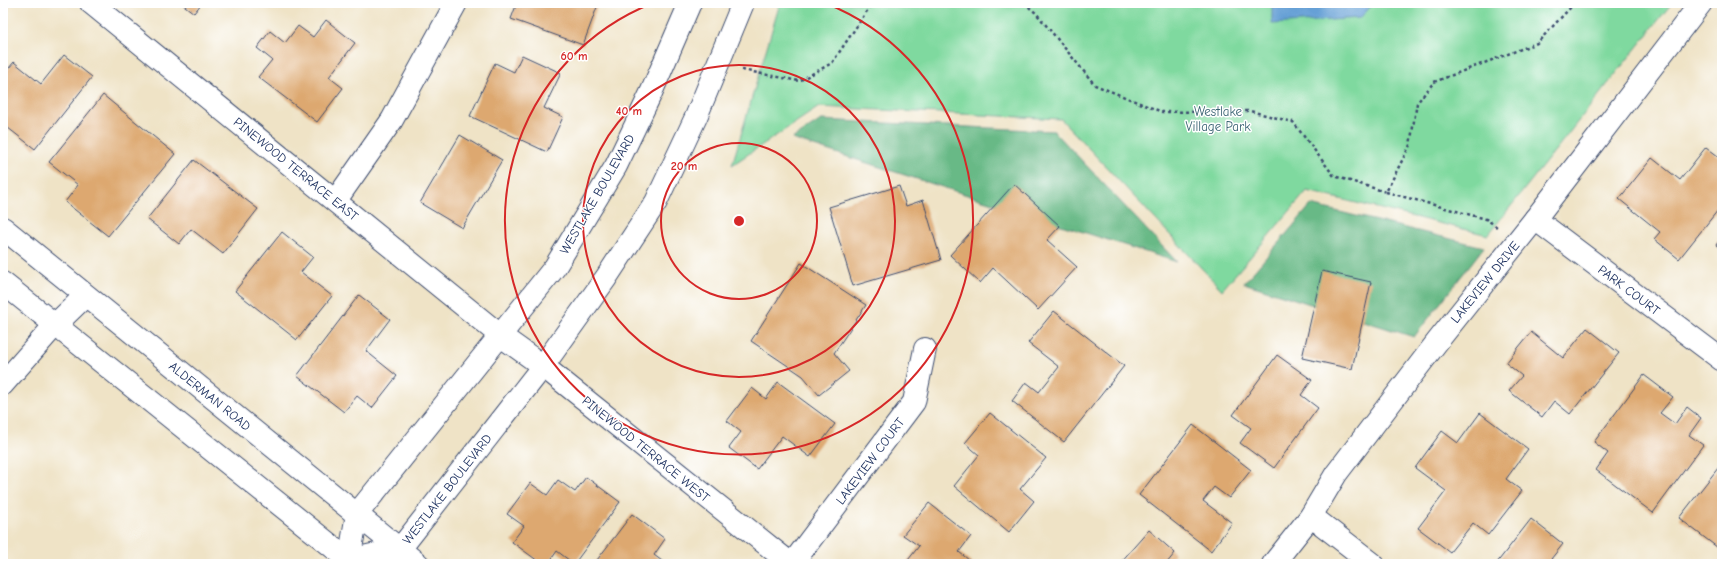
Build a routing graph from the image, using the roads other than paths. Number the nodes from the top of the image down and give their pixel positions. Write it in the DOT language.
graph roads {
  1 [pos="91,3"];
  2 [pos="456,3"];
  3 [pos="690,3"];
  4 [pos="743,3"];
  5 [pos="1701,3"];
  6 [pos="336,200"];
  7 [pos="1535,219"];
  8 [pos="3,228"];
  9 [pos="3,283"];
  10 [pos="85,296"];
  11 [pos="55,325"];
  12 [pos="500,336"];
  13 [pos="925,348"];
  14 [pos="1722,360"];
  15 [pos="543,366"];
  16 [pos="3,384"];
  17 [pos="357,514"];
  18 [pos="1311,516"];
  19 [pos="400,549"];
  20 [pos="352,562"];
  21 [pos="418,564"];
  22 [pos="792,564"];
  23 [pos="1273,564"];
  24 [pos="1373,564"];
  1 -- 6 [label="street, PINEWOOD TERRACE EAST"];
  2 -- 6 [label="street"];
  3 -- 12 [label="street, WESTLAKE BOULEVARD"];
  4 -- 15 [label="street, WESTLAKE BOULEVARD"];
  5 -- 7 [label="street, LAKEVIEW DRIVE"];
  6 -- 12 [label="street, PINEWOOD TERRACE EAST"];
  7 -- 14 [label="street, PARK COURT"];
  7 -- 18 [label="street, LAKEVIEW DRIVE"];
  8 -- 10 [label="street, ALDERMAN ROAD"];
  9 -- 11 [label="street"];
  10 -- 11 [label="street"];
  10 -- 17 [label="street, ALDERMAN ROAD"];
  11 -- 16 [label="street"];
  11 -- 20 [label="street"];
  12 -- 15 [label="street, PINEWOOD TERRACE WEST"];
  12 -- 17 [label="street, WESTLAKE BOULEVARD"];
  13 -- 22 [label="street, LAKEVIEW COURT"];
  15 -- 19 [label="street, WESTLAKE BOULEVARD"];
  15 -- 22 [label="street, PINEWOOD TERRACE WEST"];
  17 -- 19 [label="street, ALDERMAN ROAD"];
  17 -- 20 [label="street, WESTLAKE BOULEVARD"];
  18 -- 23 [label="street, LAKEVIEW DRIVE"];
  18 -- 24 [label="street"];
  19 -- 20 [label="street, WESTLAKE BOULEVARD"];
  19 -- 21 [label="street, ALDERMAN ROAD"];
}
